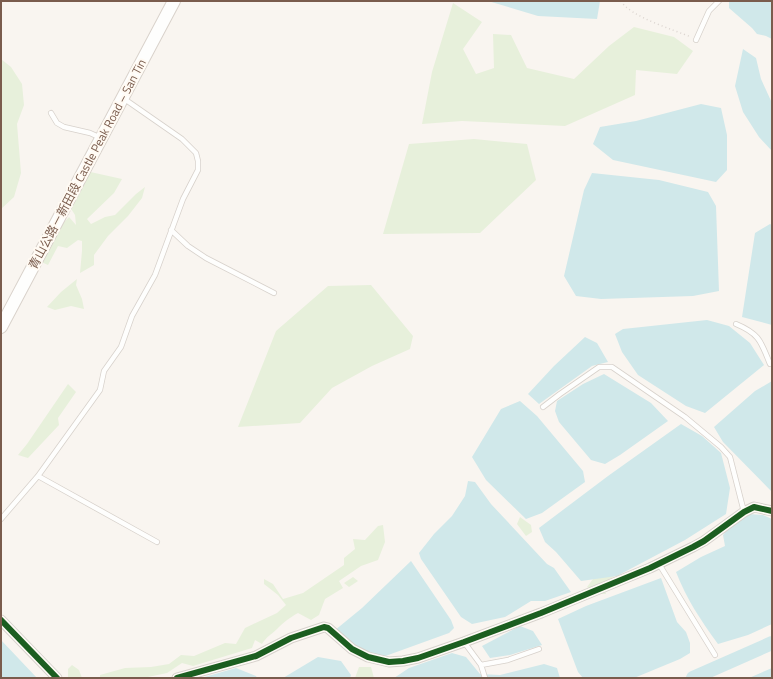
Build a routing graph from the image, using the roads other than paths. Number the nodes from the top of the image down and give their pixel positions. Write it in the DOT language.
graph roads {
  1 [pos="174,1"];
  2 [pos="720,1"];
  3 [pos="696,40"];
  4 [pos="122,98"];
  5 [pos="51,113"];
  6 [pos="101,138"];
  7 [pos="171,230"];
  8 [pos="274,293"];
  9 [pos="736,324"];
  10 [pos="1,327"];
  11 [pos="772,364"];
  12 [pos="543,407"];
  13 [pos="38,476"];
  14 [pos="772,511"];
  15 [pos="744,512"];
  16 [pos="1,519"];
  17 [pos="157,542"];
  18 [pos="659,564"];
  19 [pos="1,620"];
  20 [pos="464,642"];
  21 [pos="539,649"];
  22 [pos="715,655"];
  23 [pos="481,665"];
  24 [pos="57,678"];
  25 [pos="177,678"];
  26 [pos="485,678"];
  1 -- 4 [label="main road, 青山公路－新田段 Castle Peak Road – San Tin"];
  2 -- 3 [label="lane"];
  4 -- 6 [label="main road, 青山公路－新田段 Castle Peak Road – San Tin"];
  4 -- 7 [label="lane"];
  5 -- 6 [label="lane"];
  6 -- 10 [label="main road, 青山公路－新田段 Castle Peak Road – San Tin"];
  7 -- 8 [label="lane"];
  7 -- 13 [label="lane"];
  9 -- 11 [label="lane"];
  12 -- 15 [label="lane"];
  13 -- 16 [label="lane"];
  13 -- 17 [label="lane"];
  14 -- 15 [label="street"];
  15 -- 18 [label="street"];
  18 -- 20 [label="street"];
  18 -- 22 [label="lane"];
  19 -- 24 [label="street"];
  20 -- 23 [label="lane"];
  20 -- 25 [label="street"];
  21 -- 23 [label="lane"];
  23 -- 26 [label="lane"];
}
